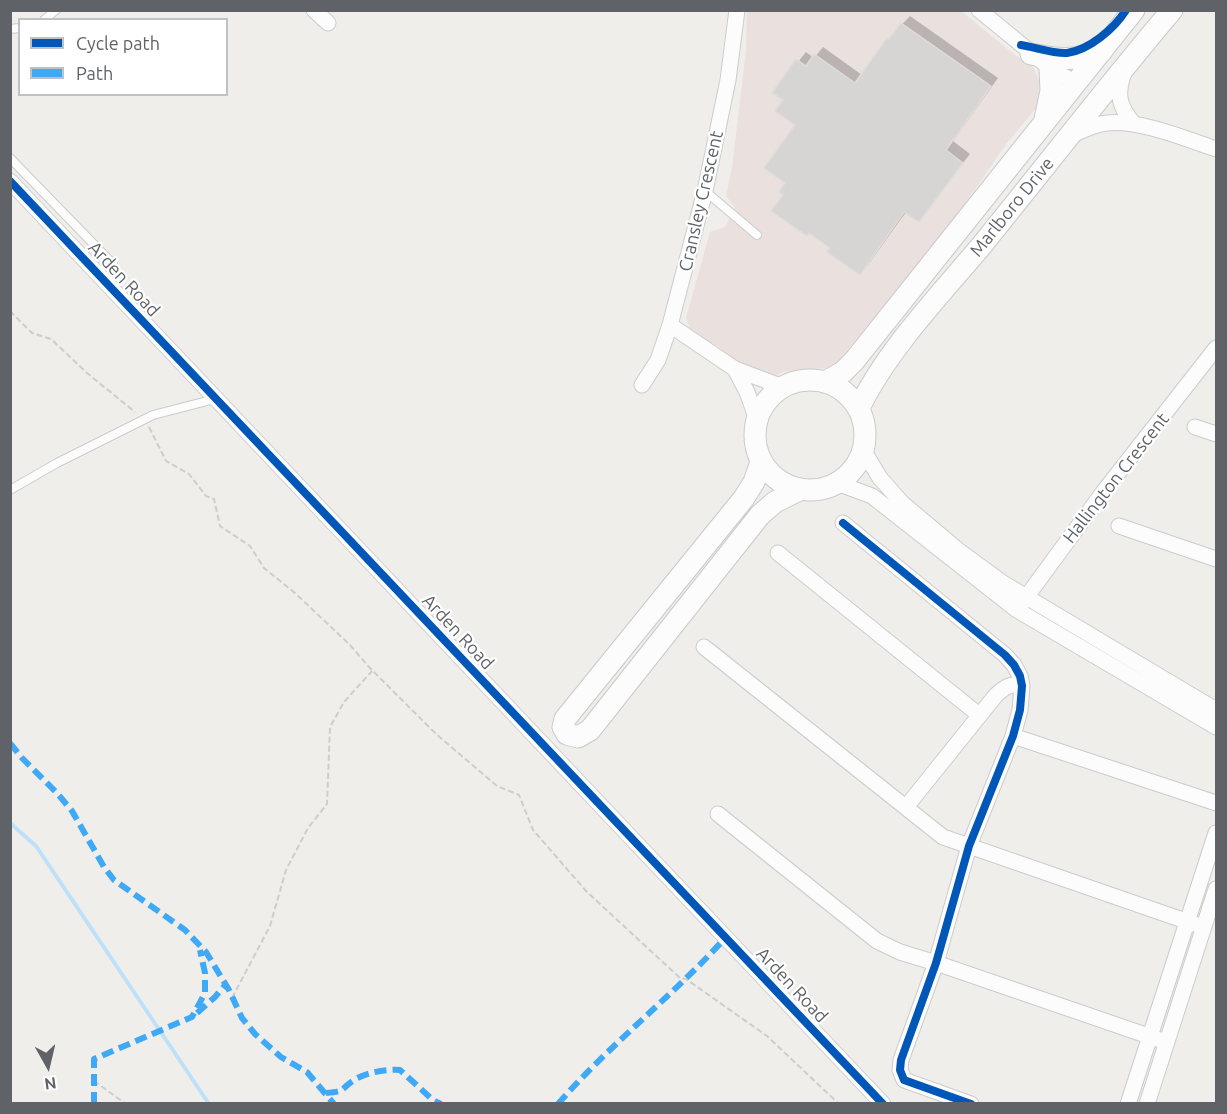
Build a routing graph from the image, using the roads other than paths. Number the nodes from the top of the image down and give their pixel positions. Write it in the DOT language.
graph roads {
  1 [pos="314,10"];
  2 [pos="737,10"];
  3 [pos="979,10"];
  4 [pos="1134,10"];
  5 [pos="1172,10"];
  6 [pos="328,23"];
  7 [pos="1102,51"];
  8 [pos="1031,54"];
  9 [pos="1050,68"];
  10 [pos="1123,68"];
  11 [pos="1075,83"];
  12 [pos="1044,122"];
  13 [pos="1134,124"];
  14 [pos="1071,135"];
  15 [pos="1216,149"];
  16 [pos="10,158"];
  17 [pos="10,181"];
  18 [pos="705,191"];
  19 [pos="757,235"];
  20 [pos="113,264"];
  21 [pos="670,325"];
  22 [pos="1216,348"];
  23 [pos="735,369"];
  24 [pos="825,382"];
  25 [pos="642,385"];
  26 [pos="783,387"];
  27 [pos="216,398"];
  28 [pos="858,408"];
  29 [pos="757,420"];
  30 [pos="1195,427"];
  31 [pos="1216,434"];
  32 [pos="863,450"];
  33 [pos="761,462"];
  34 [pos="837,483"];
  35 [pos="801,489"];
  36 [pos="10,490"];
  37 [pos="843,523"];
  38 [pos="1119,526"];
  39 [pos="778,553"];
  40 [pos="1216,559"];
  41 [pos="1026,596"];
  42 [pos="1017,610"];
  43 [pos="704,647"];
  44 [pos="1022,686"];
  45 [pos="1216,710"];
  46 [pos="979,715"];
  47 [pos="1216,727"];
  48 [pos="1013,736"];
  49 [pos="1216,803"];
  50 [pos="906,807"];
  51 [pos="718,814"];
  52 [pos="1216,833"];
  53 [pos="969,846"];
  54 [pos="1216,889"];
  55 [pos="1187,921"];
  56 [pos="1203,927"];
  57 [pos="936,963"];
  58 [pos="1150,1036"];
  59 [pos="1166,1042"];
  60 [pos="883,1104"];
  61 [pos="971,1104"];
  62 [pos="1128,1104"];
  63 [pos="1147,1104"];
  1 -- 6 [label="street"];
  2 -- 18 [label="street, Cransley Crescent"];
  3 -- 8 [label="street"];
  4 -- 7 [label="main road, Marlboro Drive"];
  5 -- 10 [label="main road, Marlboro Drive"];
  7 -- 8 [label="main road"];
  7 -- 11 [label="main road, Marlboro Drive"];
  8 -- 9 [label="street"];
  9 -- 11 [label="street"];
  9 -- 12 [label="main road"];
  10 -- 11 [label="main road"];
  10 -- 13 [label="street"];
  10 -- 14 [label="main road, Marlboro Drive"];
  11 -- 12 [label="main road, Marlboro Drive"];
  12 -- 24 [label="main road, Marlboro Drive"];
  13 -- 14 [label="street"];
  13 -- 15 [label="street"];
  14 -- 28 [label="main road, Marlboro Drive"];
  16 -- 20 [label="lane"];
  17 -- 27 [label="street, Arden Road"];
  18 -- 19 [label="lane"];
  18 -- 21 [label="street, Cransley Crescent"];
  21 -- 23 [label="street"];
  21 -- 25 [label="street, Cransley Crescent"];
  22 -- 41 [label="street, Hallington Crescent"];
  23 -- 26 [label="street"];
  23 -- 29 [label="street"];
  24 -- 26 [label="main road"];
  24 -- 28 [label="main road"];
  26 -- 29 [label="main road"];
  27 -- 36 [label="lane"];
  27 -- 60 [label="street, Arden Road"];
  28 -- 32 [label="main road"];
  29 -- 33 [label="main road"];
  30 -- 31 [label="street"];
  32 -- 34 [label="main road"];
  32 -- 41 [label="street"];
  33 -- 35 [label="main road"];
  33 -- 35 [label="main road"];
  34 -- 35 [label="main road"];
  34 -- 42 [label="street"];
  37 -- 44 [label="street"];
  38 -- 40 [label="street"];
  39 -- 46 [label="street"];
  41 -- 42 [label="street, Hallington Crescent"];
  41 -- 45 [label="street"];
  42 -- 47 [label="street"];
  43 -- 50 [label="street"];
  44 -- 46 [label="street"];
  44 -- 48 [label="street"];
  46 -- 50 [label="street"];
  48 -- 49 [label="street"];
  48 -- 53 [label="street"];
  50 -- 53 [label="street"];
  51 -- 57 [label="street"];
  52 -- 55 [label="street"];
  53 -- 55 [label="street"];
  53 -- 57 [label="street"];
  54 -- 56 [label="street"];
  55 -- 56 [label="street"];
  55 -- 58 [label="street"];
  56 -- 59 [label="street"];
  57 -- 58 [label="street"];
  57 -- 61 [label="street"];
  58 -- 59 [label="street"];
  58 -- 62 [label="street"];
  59 -- 63 [label="street"];
}
